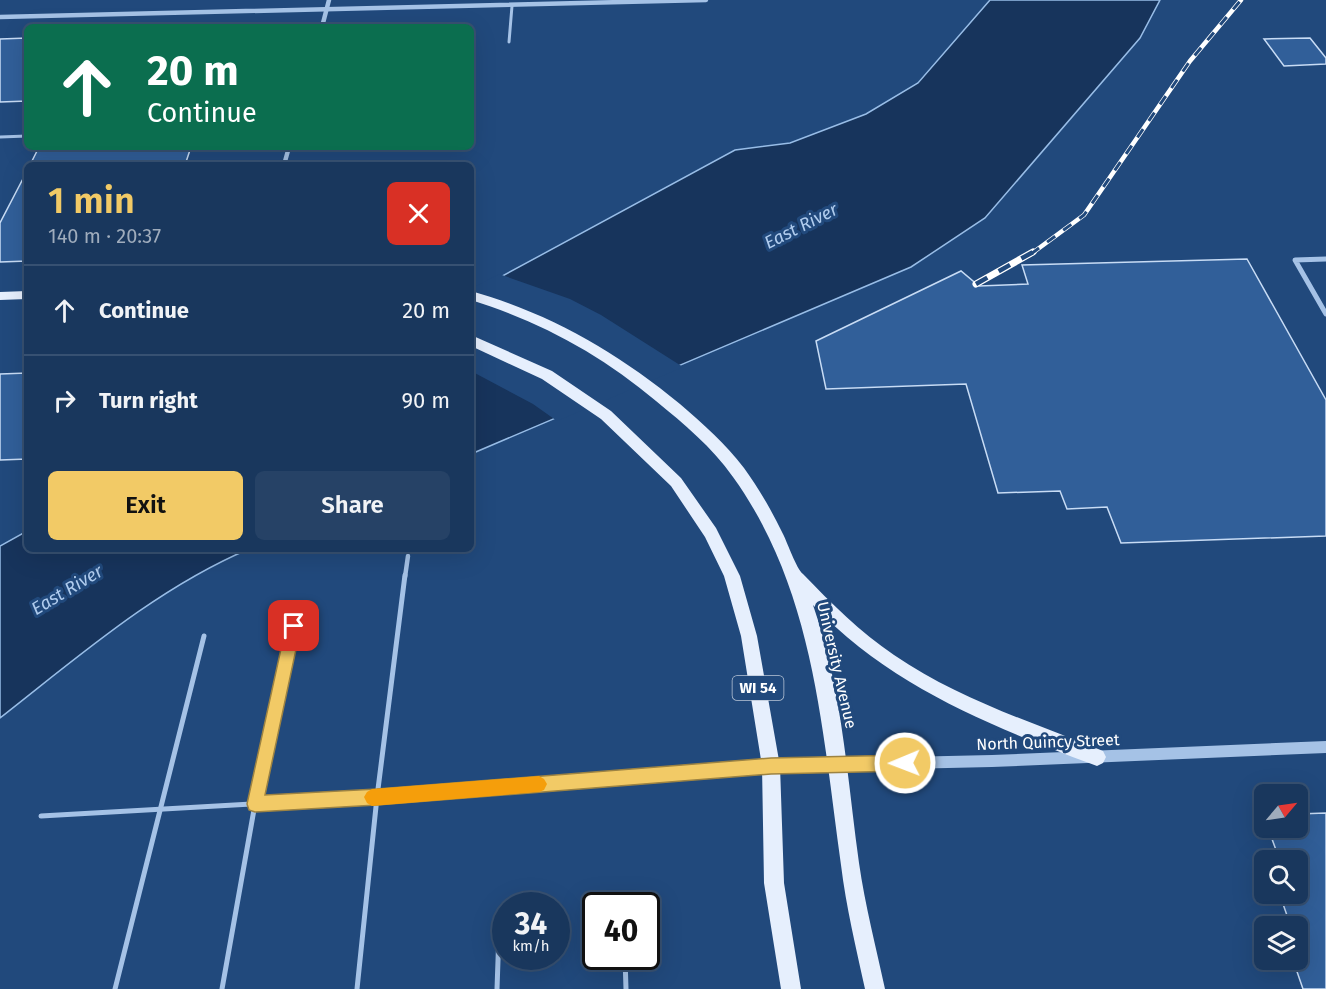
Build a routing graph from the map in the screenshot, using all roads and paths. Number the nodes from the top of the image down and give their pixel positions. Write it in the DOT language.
graph roads {
  1 [pos="329,0"];
  2 [pos="706,1"];
  3 [pos="512,6"];
  4 [pos="327,10"];
  5 [pos="0,16"];
  6 [pos="323,24"];
  7 [pos="509,42"];
  8 [pos="24,136"];
  9 [pos="0,137"];
  10 [pos="1326,259"];
  11 [pos="24,295"];
  12 [pos="0,296"];
  13 [pos="474,296"];
  14 [pos="1326,314"];
  15 [pos="474,341"];
  16 [pos="408,556"];
  17 [pos="795,576"];
  18 [pos="298,604"];
  19 [pos="204,636"];
  20 [pos="1326,747"];
  21 [pos="1096,757"];
  22 [pos="839,764"];
  23 [pos="771,766"];
  24 [pos="377,797"];
  25 [pos="255,804"];
  26 [pos="159,809"];
  27 [pos="41,816"];
  28 [pos="498,970"];
  29 [pos="625,970"];
  30 [pos="115,989"];
  31 [pos="222,989"];
  32 [pos="357,989"];
  33 [pos="497,989"];
  34 [pos="626,989"];
  35 [pos="791,989"];
  36 [pos="874,989"];
  1 -- 4 [label="street"];
  2 -- 3 [label="street"];
  3 -- 4 [label="street"];
  3 -- 7 [label="lane"];
  4 -- 5 [label="street"];
  4 -- 6 [label="street"];
  8 -- 9 [label="lane"];
  10 -- 14 [label="street"];
  11 -- 12 [label="main road"];
  13 -- 17 [label="main road, University Avenue"];
  15 -- 23 [label="main road, WI 54"];
  16 -- 24 [label="lane"];
  17 -- 21 [label="main road"];
  17 -- 22 [label="main road, University Avenue"];
  18 -- 25 [label="lane"];
  19 -- 26 [label="lane"];
  20 -- 21 [label="street, North Quincy Street"];
  21 -- 22 [label="street, North Quincy Street"];
  22 -- 23 [label="street, North Quincy Street"];
  22 -- 36 [label="main road, University Avenue"];
  23 -- 24 [label="lane"];
  23 -- 35 [label="main road, WI 54"];
  24 -- 25 [label="lane"];
  24 -- 32 [label="lane"];
  25 -- 26 [label="lane"];
  25 -- 31 [label="lane"];
  26 -- 27 [label="lane"];
  26 -- 30 [label="lane"];
  28 -- 33 [label="lane"];
  29 -- 34 [label="lane"];
}
